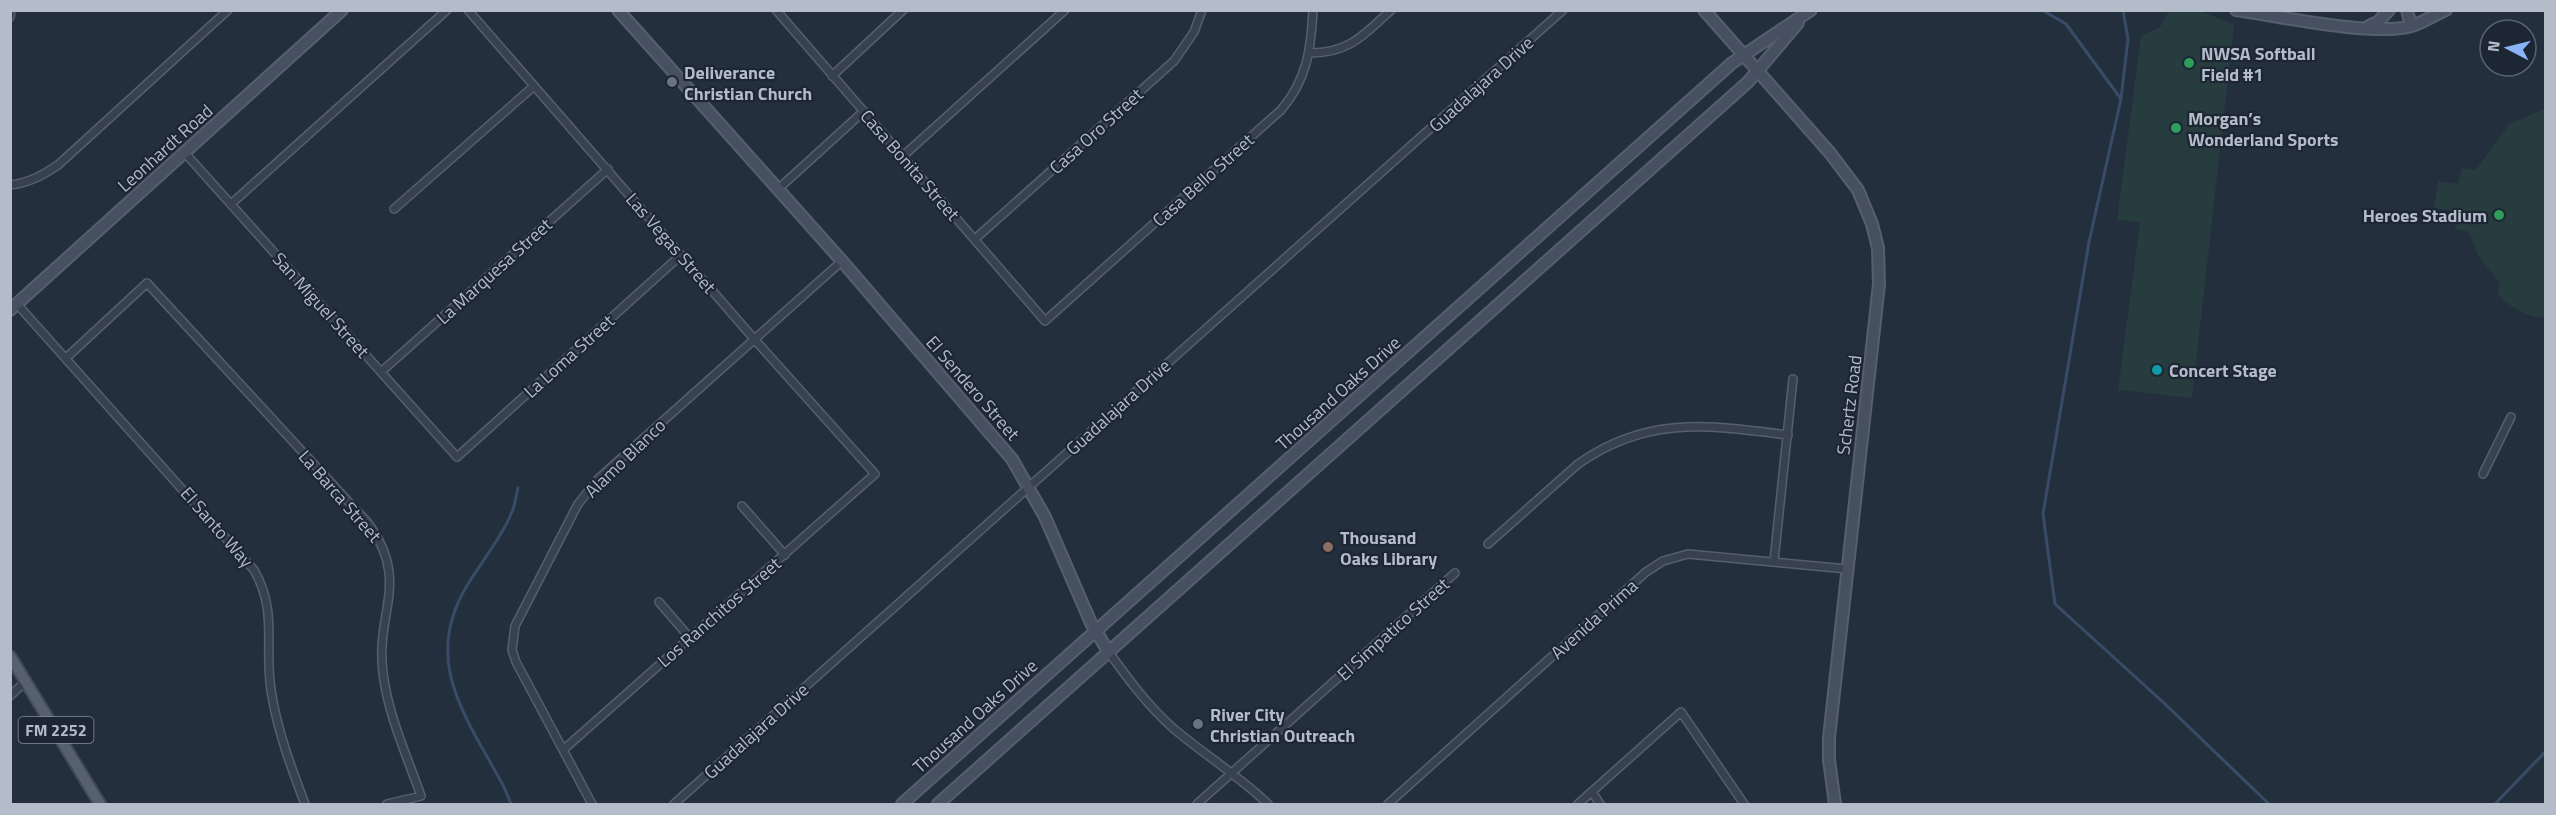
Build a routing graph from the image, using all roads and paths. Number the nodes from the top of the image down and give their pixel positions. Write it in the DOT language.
graph roads {
  1 [pos="11,10"];
  2 [pos="228,10"];
  3 [pos="342,10"];
  4 [pos="447,10"];
  5 [pos="468,10"];
  6 [pos="618,10"];
  7 [pos="776,10"];
  8 [pos="903,10"];
  9 [pos="1065,10"];
  10 [pos="1202,10"];
  11 [pos="1313,10"];
  12 [pos="1391,10"];
  13 [pos="1563,10"];
  14 [pos="1704,10"];
  15 [pos="2236,10"];
  16 [pos="2389,10"];
  17 [pos="2408,10"];
  18 [pos="2446,10"];
  19 [pos="1807,13"];
  20 [pos="10,18"];
  21 [pos="2411,26"];
  22 [pos="2366,28"];
  23 [pos="1310,53"];
  24 [pos="1742,55"];
  25 [pos="1758,73"];
  26 [pos="832,76"];
  27 [pos="534,86"];
  28 [pos="864,111"];
  29 [pos="185,153"];
  30 [pos="903,156"];
  31 [pos="608,170"];
  32 [pos="10,185"];
  33 [pos="777,190"];
  34 [pos="231,204"];
  35 [pos="394,209"];
  36 [pos="975,239"];
  37 [pos="681,255"];
  38 [pos="842,261"];
  39 [pos="14,307"];
  40 [pos="1045,321"];
  41 [pos="755,340"];
  42 [pos="66,358"];
  43 [pos="381,372"];
  44 [pos="1793,380"];
  45 [pos="2511,417"];
  46 [pos="1788,435"];
  47 [pos="457,457"];
  48 [pos="875,474"];
  49 [pos="2483,474"];
  50 [pos="1029,487"];
  51 [pos="742,506"];
  52 [pos="1488,544"];
  53 [pos="785,555"];
  54 [pos="1774,561"];
  55 [pos="1846,569"];
  56 [pos="1455,573"];
  57 [pos="659,602"];
  58 [pos="1095,631"];
  59 [pos="690,638"];
  60 [pos="1108,651"];
  61 [pos="10,656"];
  62 [pos="26,682"];
  63 [pos="10,696"];
  64 [pos="563,750"];
  65 [pos="1233,772"];
  66 [pos="1592,792"];
  67 [pos="100,804"];
  68 [pos="305,804"];
  69 [pos="387,804"];
  70 [pos="592,804"];
  71 [pos="674,804"];
  72 [pos="902,804"];
  73 [pos="938,804"];
  74 [pos="1197,804"];
  75 [pos="1268,804"];
  76 [pos="1388,804"];
  77 [pos="1578,804"];
  78 [pos="1600,804"];
  79 [pos="1744,804"];
  80 [pos="1835,804"];
  1 -- 20 [label="street"];
  2 -- 32 [label="street"];
  3 -- 29 [label="street, Leonhardt Road"];
  4 -- 34 [label="street"];
  5 -- 27 [label="street, Las Vegas Street"];
  6 -- 33 [label="street, El Sendero Street"];
  7 -- 26 [label="street, Casa Bonita Street"];
  8 -- 26 [label="street"];
  9 -- 30 [label="street"];
  10 -- 36 [label="street, Casa Oro Street"];
  11 -- 23 [label="street, Casa Bello Street"];
  12 -- 23 [label="street"];
  13 -- 50 [label="street, Guadalajara Drive"];
  14 -- 24 [label="street, Schertz Road"];
  15 -- 22 [label="street"];
  16 -- 22 [label="street"];
  17 -- 21 [label="street"];
  18 -- 21 [label="street"];
  19 -- 24 [label="street, Thousand Oaks Drive"];
  19 -- 25 [label="street, Thousand Oaks Drive"];
  21 -- 22 [label="street"];
  23 -- 40 [label="street, Casa Bello Street"];
  24 -- 25 [label="street, Schertz Road"];
  24 -- 58 [label="street, Thousand Oaks Drive"];
  25 -- 55 [label="street, Schertz Road"];
  25 -- 60 [label="street, Thousand Oaks Drive"];
  26 -- 28 [label="street, Casa Bonita Street"];
  27 -- 31 [label="street, Las Vegas Street"];
  27 -- 35 [label="street"];
  28 -- 30 [label="street, Casa Bonita Street"];
  28 -- 33 [label="street"];
  29 -- 34 [label="street, San Miguel Street"];
  29 -- 39 [label="street, Leonhardt Road"];
  30 -- 36 [label="street, Casa Bonita Street"];
  31 -- 37 [label="street, Las Vegas Street"];
  31 -- 43 [label="street, La Marquesa Street"];
  33 -- 38 [label="street, El Sendero Street"];
  34 -- 43 [label="street, San Miguel Street"];
  36 -- 40 [label="street, Casa Bonita Street"];
  37 -- 41 [label="street, Las Vegas Street"];
  37 -- 47 [label="street, La Loma Street"];
  38 -- 41 [label="street, Alamo Blanco"];
  38 -- 50 [label="street, El Sendero Street"];
  39 -- 42 [label="street, El Santo Way"];
  41 -- 48 [label="street, Las Vegas Street"];
  41 -- 64 [label="street, Alamo Blanco"];
  42 -- 68 [label="street, El Santo Way"];
  42 -- 69 [label="street, La Barca Street"];
  43 -- 47 [label="street, San Miguel Street"];
  44 -- 46 [label="street"];
  45 -- 49 [label="street"];
  46 -- 52 [label="street"];
  46 -- 54 [label="street"];
  48 -- 53 [label="street, Los Ranchitos Street"];
  50 -- 58 [label="street, El Sendero Street"];
  50 -- 71 [label="street, Guadalajara Drive"];
  51 -- 53 [label="street"];
  53 -- 59 [label="street, Los Ranchitos Street"];
  54 -- 55 [label="street, Avenida Prima"];
  54 -- 76 [label="street, Avenida Prima"];
  55 -- 80 [label="street, Schertz Road"];
  56 -- 65 [label="street, El Simpatico Street"];
  57 -- 59 [label="street"];
  58 -- 60 [label="street, El Sendero Street"];
  58 -- 72 [label="street, Thousand Oaks Drive"];
  59 -- 64 [label="street, Los Ranchitos Street"];
  60 -- 65 [label="street, El Sendero Street"];
  60 -- 73 [label="street, Thousand Oaks Drive"];
  61 -- 62 [label="main road, FM 2252"];
  62 -- 63 [label="street"];
  62 -- 67 [label="main road, FM 2252"];
  64 -- 70 [label="street, Alamo Blanco"];
  65 -- 74 [label="street, El Simpatico Street"];
  65 -- 75 [label="street, El Sendero Street"];
  66 -- 77 [label="street"];
  66 -- 78 [label="street"];
  66 -- 79 [label="street"];
}
